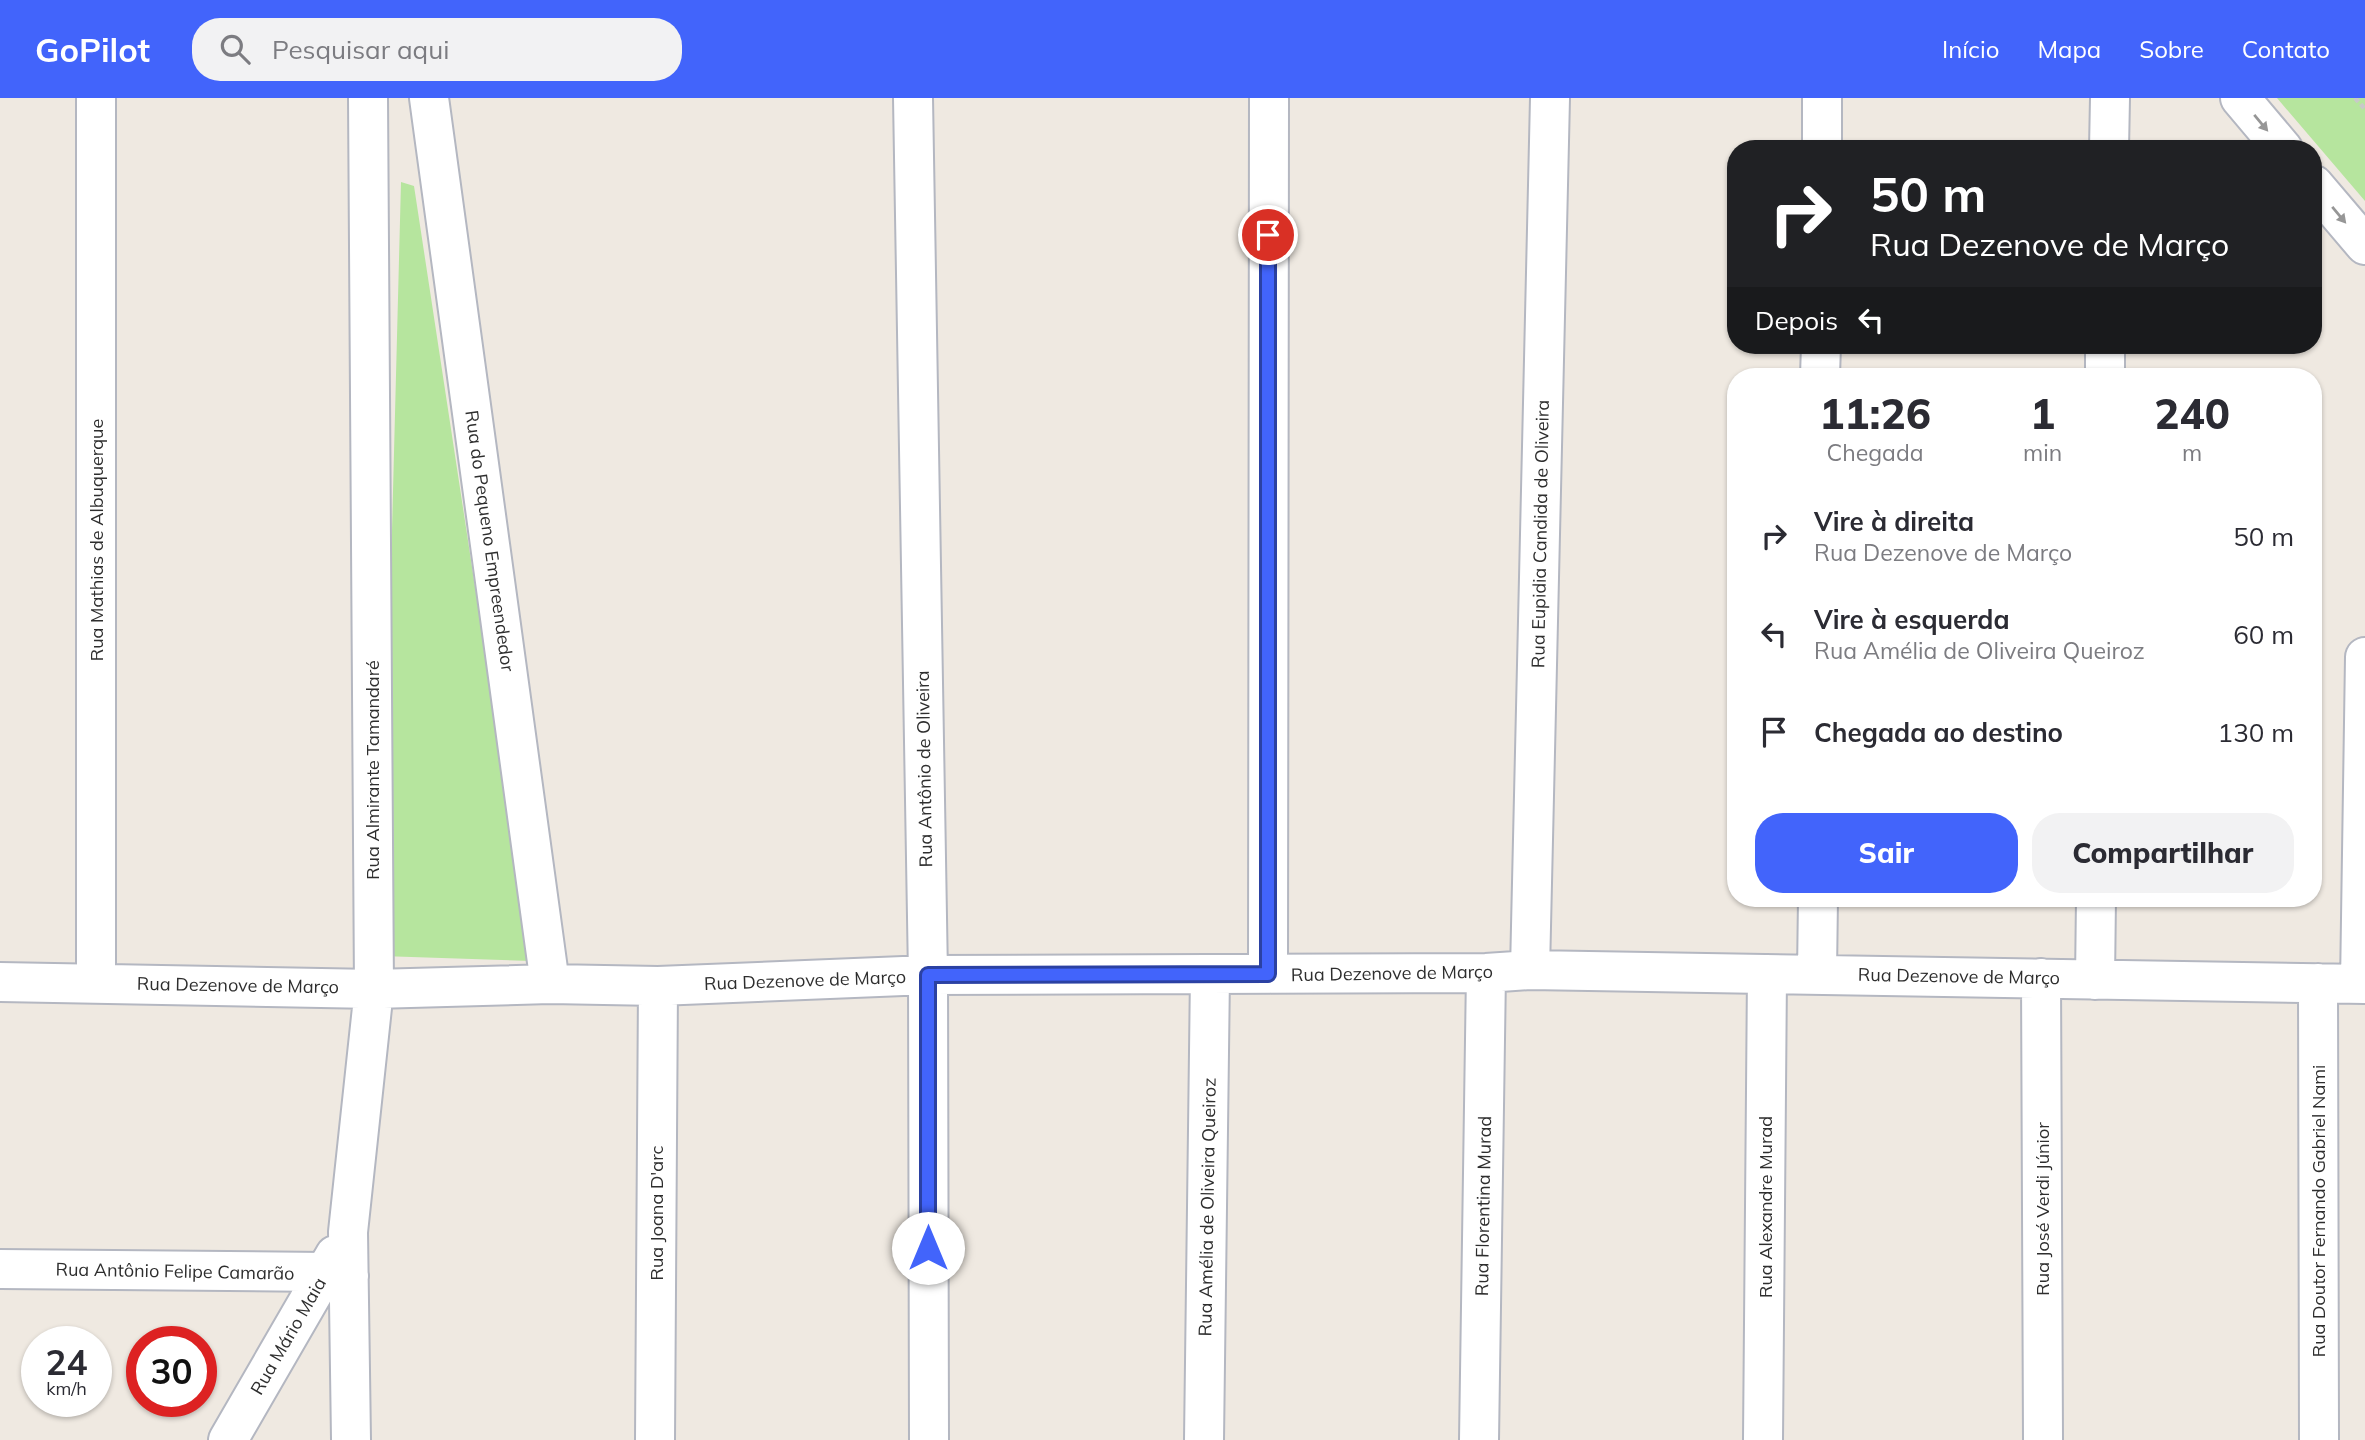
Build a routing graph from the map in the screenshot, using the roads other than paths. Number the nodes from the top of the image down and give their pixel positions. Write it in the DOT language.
graph roads {
  1 [pos="96,98"];
  2 [pos="369,98"];
  3 [pos="429,98"];
  4 [pos="913,98"];
  5 [pos="1269,98"];
  6 [pos="1550,98"];
  7 [pos="1822,98"];
  8 [pos="2110,98"];
  9 [pos="2240,98"];
  10 [pos="1822,140"];
  11 [pos="2109,140"];
  12 [pos="2275,140"];
  13 [pos="2322,194"];
  14 [pos="2365,245"];
  15 [pos="2365,657"];
  16 [pos="1818,907"];
  17 [pos="2096,907"];
  18 [pos="1530,970"];
  19 [pos="1486,973"];
  20 [pos="1817,973"];
  21 [pos="1210,974"];
  22 [pos="1268,974"];
  23 [pos="1767,974"];
  24 [pos="928,975"];
  25 [pos="2041,978"];
  26 [pos="2095,980"];
  27 [pos="0,982"];
  28 [pos="96,982"];
  29 [pos="2318,983"];
  30 [pos="550,984"];
  31 [pos="2362,984"];
  32 [pos="658,986"];
  33 [pos="374,989"];
  34 [pos="0,1269"];
  35 [pos="337,1274"];
  36 [pos="228,1440"];
  37 [pos="351,1440"];
  38 [pos="654,1440"];
  39 [pos="929,1440"];
  40 [pos="1204,1440"];
  41 [pos="1479,1440"];
  42 [pos="1763,1440"];
  43 [pos="2043,1440"];
  44 [pos="2319,1440"];
  1 -- 28 [label="street, Rua Mathias de Albuquerque"];
  2 -- 33 [label="street, Rua Almirante Tamandaré"];
  3 -- 30 [label="street, Rua do Pequeno Empreendedor"];
  4 -- 24 [label="street, Rua Antônio de Oliveira"];
  5 -- 22 [label="street"];
  6 -- 18 [label="street, Rua Eupidia Candida de Oliveira"];
  7 -- 10 [label="street"];
  8 -- 11 [label="street"];
  9 -- 12 [label="street, one-way"];
  13 -- 14 [label="street, one-way"];
  15 -- 31 [label="street"];
  16 -- 20 [label="street"];
  17 -- 26 [label="street"];
  18 -- 19 [label="street, Rua Dezenove de Março"];
  18 -- 23 [label="street, Rua Dezenove de Março"];
  19 -- 22 [label="street, Rua Dezenove de Março"];
  19 -- 41 [label="street, Rua Florentina Murad"];
  20 -- 23 [label="street, Rua Dezenove de Março"];
  20 -- 25 [label="street, Rua Dezenove de Março"];
  21 -- 22 [label="street, Rua Dezenove de Março"];
  21 -- 24 [label="street, Rua Dezenove de Março"];
  21 -- 40 [label="street, Rua Amélia de Oliveira Queiroz"];
  23 -- 42 [label="street, Rua Alexandre Murad"];
  24 -- 32 [label="street, Rua Dezenove de Março"];
  24 -- 39 [label="street, Rua Antônio de Oliveira"];
  25 -- 26 [label="street, Rua Dezenove de Março"];
  25 -- 43 [label="street, Rua José Verdi Júnior"];
  26 -- 29 [label="street, Rua Dezenove de Março"];
  27 -- 28 [label="street, Rua Dezenove de Março"];
  28 -- 33 [label="street, Rua Dezenove de Março"];
  29 -- 31 [label="street, Rua Dezenove de Março"];
  29 -- 44 [label="street, Rua Doutor Fernando Gabriel Nami"];
  30 -- 32 [label="street, Rua Dezenove de Março"];
  30 -- 33 [label="street, Rua Dezenove de Março"];
  32 -- 38 [label="street, Rua Joana D'arc"];
  33 -- 35 [label="street, Rua Almirante Tamandaré"];
  34 -- 35 [label="street, Rua Antônio Felipe Camarão"];
  35 -- 36 [label="street, Rua Mário Maia"];
  35 -- 37 [label="street, Rua Almirante Tamandaré"];
}
